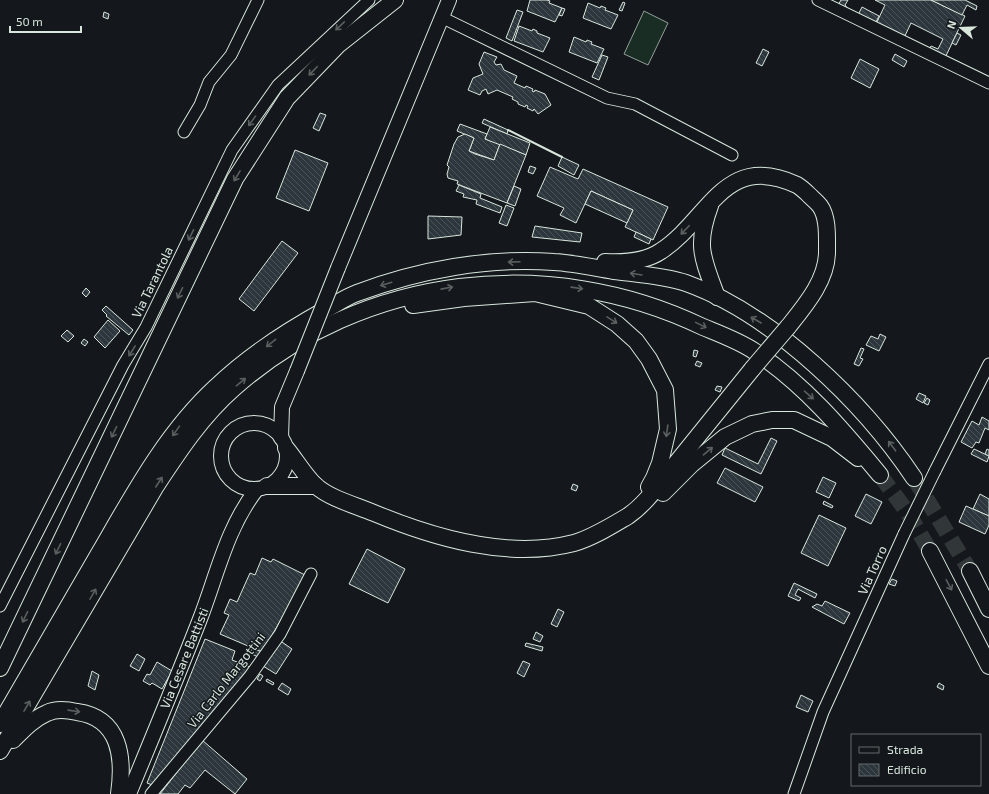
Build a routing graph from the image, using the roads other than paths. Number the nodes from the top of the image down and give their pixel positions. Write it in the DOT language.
graph roads {
  1 [pos="258,0"];
  2 [pos="369,0"];
  3 [pos="395,0"];
  4 [pos="448,0"];
  5 [pos="818,0"];
  6 [pos="441,17"];
  7 [pos="989,83"];
  8 [pos="184,132"];
  9 [pos="732,155"];
  10 [pos="712,201"];
  11 [pos="572,264"];
  12 [pos="717,297"];
  13 [pos="356,313"];
  14 [pos="989,364"];
  15 [pos="282,408"];
  16 [pos="259,424"];
  17 [pos="284,443"];
  18 [pos="914,478"];
  19 [pos="234,483"];
  20 [pos="316,486"];
  21 [pos="262,488"];
  22 [pos="634,510"];
  23 [pos="236,521"];
  24 [pos="930,551"];
  25 [pos="970,571"];
  26 [pos="311,574"];
  27 [pos="0,606"];
  28 [pos="989,609"];
  29 [pos="989,666"];
  30 [pos="0,668"];
  31 [pos="0,724"];
  32 [pos="0,751"];
  33 [pos="0,760"];
  34 [pos="119,794"];
  35 [pos="129,794"];
  36 [pos="151,794"];
  37 [pos="794,794"];
  1 -- 8 [label="street"];
  2 -- 27 [label="street, Via Tarantola, one-way"];
  3 -- 30 [label="highway, one-way"];
  4 -- 6 [label="main road"];
  5 -- 7 [label="street"];
  6 -- 9 [label="street"];
  6 -- 15 [label="main road, bridge"];
  10 -- 11 [label="highway, one-way"];
  10 -- 12 [label="highway"];
  10 -- 22 [label="highway, bridge"];
  12 -- 11 [label="highway, one-way"];
  11 -- 31 [label="highway, one-way"];
  18 -- 12 [label="highway, one-way"];
  13 -- 22 [label="highway, one-way"];
  13 -- 22 [label="highway"];
  32 -- 13 [label="highway, one-way"];
  14 -- 37 [label="street, Via Torro, bridge"];
  15 -- 16 [label="main road"];
  15 -- 17 [label="main road"];
  16 -- 17 [label="main road"];
  16 -- 19 [label="main road"];
  17 -- 20 [label="highway"];
  17 -- 21 [label="main road"];
  19 -- 21 [label="main road"];
  19 -- 23 [label="main road, Via Cesare Battisti"];
  20 -- 21 [label="highway"];
  20 -- 22 [label="highway"];
  21 -- 23 [label="main road, Via Cesare Battisti"];
  23 -- 35 [label="main road, Via Cesare Battisti"];
  24 -- 29 [label="highway, one-way"];
  25 -- 28 [label="highway"];
  26 -- 36 [label="street, Via Carlo Margottini"];
  33 -- 34 [label="highway, one-way"];
}
